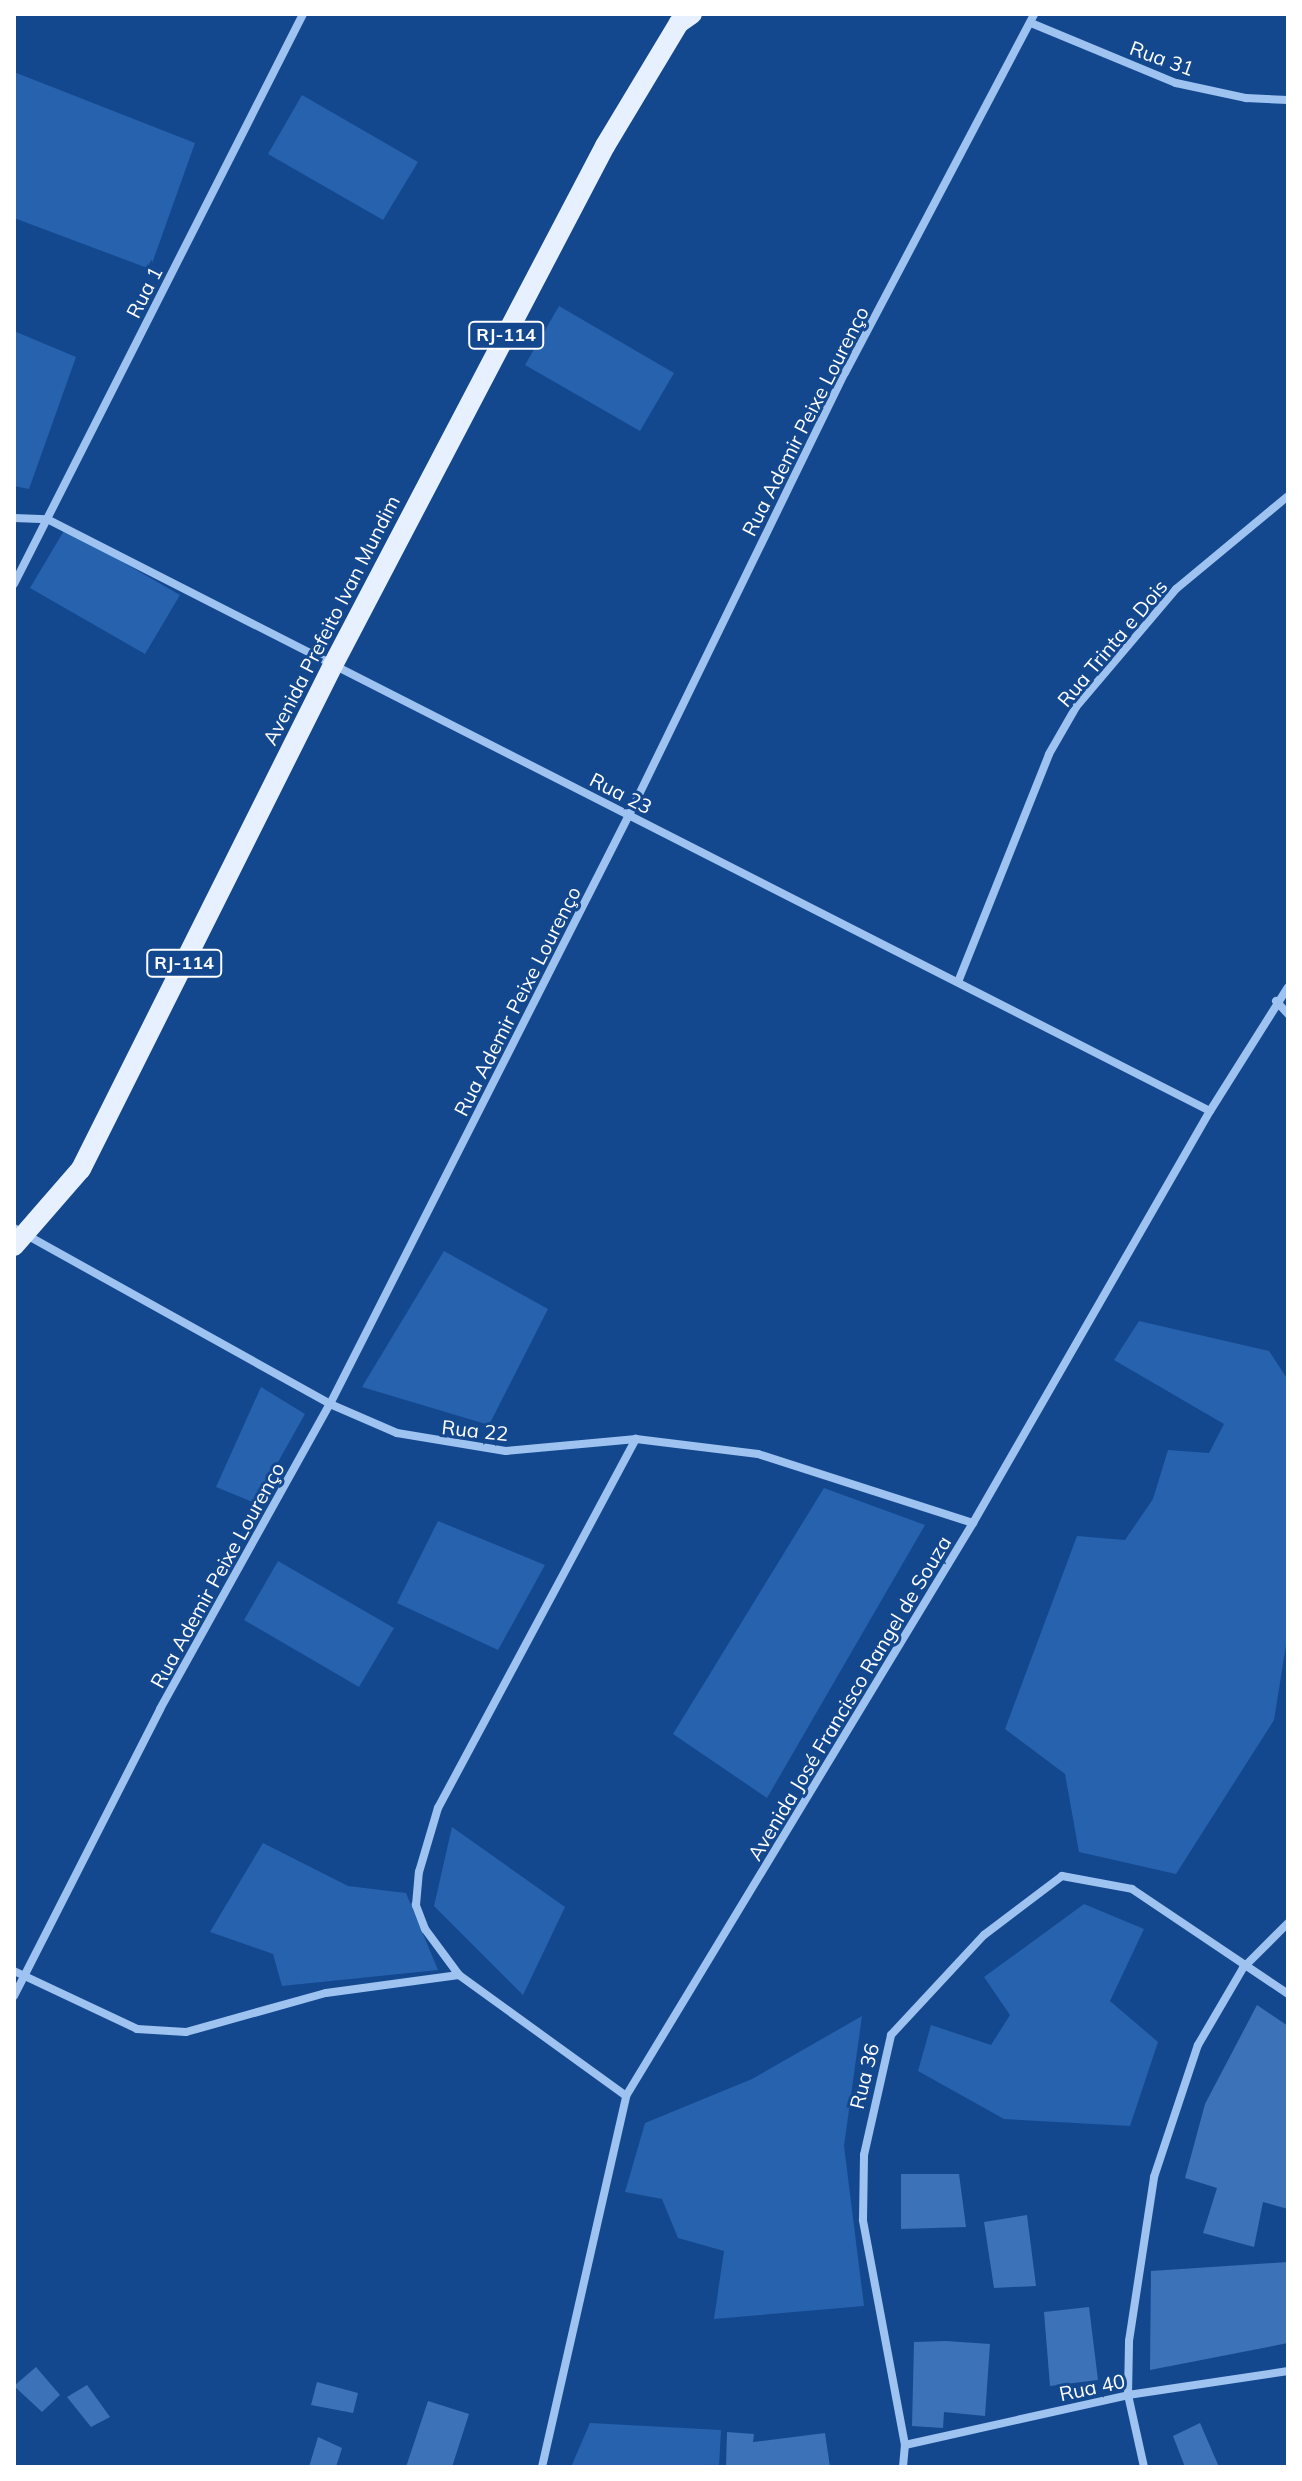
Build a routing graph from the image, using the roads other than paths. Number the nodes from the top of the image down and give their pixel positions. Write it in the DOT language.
graph roads {
  1 [pos="303,14"];
  2 [pos="682,17"];
  3 [pos="1032,18"];
  4 [pos="1288,100"];
  5 [pos="1288,496"];
  6 [pos="14,518"];
  7 [pos="47,519"];
  8 [pos="14,584"];
  9 [pos="333,665"];
  10 [pos="629,815"];
  11 [pos="958,982"];
  12 [pos="1288,987"];
  13 [pos="1276,1001"];
  14 [pos="1288,1014"];
  15 [pos="1210,1111"];
  16 [pos="19,1236"];
  17 [pos="330,1404"];
  18 [pos="636,1439"];
  19 [pos="973,1523"];
  20 [pos="1288,1923"];
  21 [pos="1243,1968"];
  22 [pos="14,1971"];
  23 [pos="459,1975"];
  24 [pos="24,1977"];
  25 [pos="1288,1994"];
  26 [pos="14,1996"];
  27 [pos="626,2096"];
  28 [pos="1288,2371"];
  29 [pos="1128,2395"];
  30 [pos="905,2445"];
  31 [pos="542,2467"];
  32 [pos="903,2467"];
  33 [pos="1144,2467"];
  1 -- 7 [label="street, Rua 1"];
  2 -- 9 [label="main road, Avenida Prefeito Ivan Mundim / RJ-114"];
  3 -- 4 [label="street, Rua 31"];
  3 -- 10 [label="street, Rua Ademir Peixe Lourenço"];
  5 -- 11 [label="street, Rua Trinta e Dois"];
  6 -- 7 [label="street, Rua 23"];
  7 -- 8 [label="street, Rua 1"];
  7 -- 9 [label="street, Rua 23"];
  9 -- 10 [label="street, Rua 23"];
  9 -- 16 [label="main road, Avenida Prefeito Ivan Mundim / RJ-114"];
  10 -- 11 [label="street, Rua 23"];
  10 -- 17 [label="street, Rua Ademir Peixe Lourenço"];
  11 -- 15 [label="street, Rua 23"];
  12 -- 13 [label="street, Avenida José Francisco Rangel de Souza"];
  13 -- 14 [label="street"];
  13 -- 15 [label="street, Avenida José Francisco Rangel de Souza"];
  15 -- 19 [label="street, Avenida José Francisco Rangel de Souza"];
  16 -- 17 [label="street, Rua 22"];
  17 -- 18 [label="street, Rua 22"];
  17 -- 24 [label="street, Rua Ademir Peixe Lourenço"];
  18 -- 19 [label="street, Rua 22"];
  18 -- 23 [label="street"];
  19 -- 27 [label="street, Avenida José Francisco Rangel de Souza"];
  20 -- 21 [label="street"];
  21 -- 25 [label="street, Rua 36"];
  21 -- 29 [label="street"];
  21 -- 30 [label="street, Rua 36"];
  22 -- 24 [label="street"];
  23 -- 24 [label="street"];
  23 -- 27 [label="street"];
  24 -- 26 [label="street, Rua Ademir Peixe Lourenço"];
  27 -- 31 [label="street, Avenida José Francisco Rangel de Souza"];
  28 -- 29 [label="street, Rua 40"];
  29 -- 30 [label="street, Rua 40"];
  29 -- 33 [label="street"];
  30 -- 32 [label="street, Rua 36"];
}
